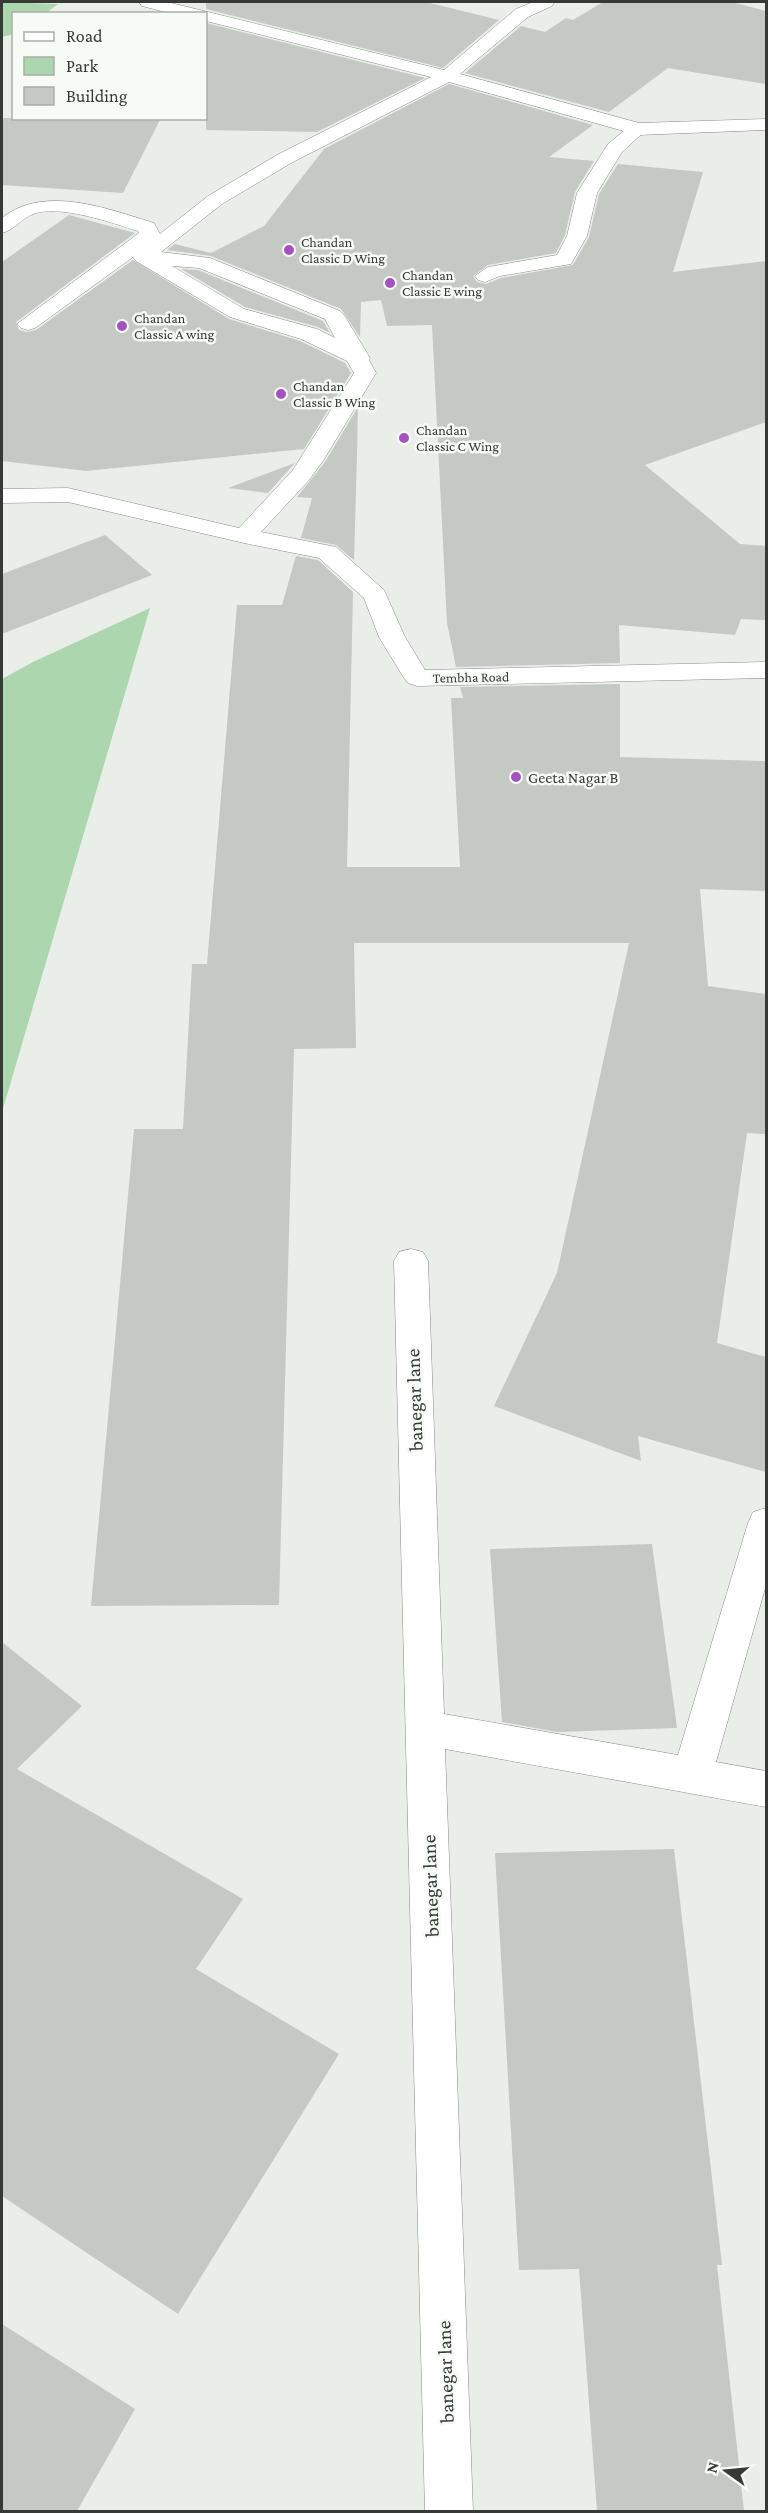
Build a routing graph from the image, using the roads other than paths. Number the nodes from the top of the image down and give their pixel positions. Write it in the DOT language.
graph roads {
  1 [pos="148,2"];
  2 [pos="546,2"];
  3 [pos="188,12"];
  4 [pos="207,16"];
  5 [pos="447,76"];
  6 [pos="766,124"];
  7 [pos="638,129"];
  8 [pos="2,227"];
  9 [pos="143,257"];
  10 [pos="485,276"];
  11 [pos="28,324"];
  12 [pos="359,358"];
  13 [pos="2,496"];
  14 [pos="244,536"];
  15 [pos="766,670"];
  16 [pos="411,1261"];
  17 [pos="766,1523"];
  18 [pos="425,1728"];
  19 [pos="692,1776"];
  20 [pos="766,1789"];
  21 [pos="449,2511"];
  1 -- 3 [label="street"];
  2 -- 5 [label="street"];
  4 -- 5 [label="street"];
  5 -- 7 [label="street"];
  5 -- 9 [label="street"];
  6 -- 7 [label="street"];
  7 -- 10 [label="street"];
  8 -- 11 [label="street"];
  9 -- 12 [label="street"];
  9 -- 12 [label="street"];
  12 -- 14 [label="street"];
  13 -- 14 [label="street"];
  14 -- 15 [label="street, Tembha Road"];
  16 -- 18 [label="street, banegar lane"];
  17 -- 19 [label="street"];
  18 -- 19 [label="street"];
  18 -- 21 [label="street, banegar lane"];
  19 -- 20 [label="street"];
}
